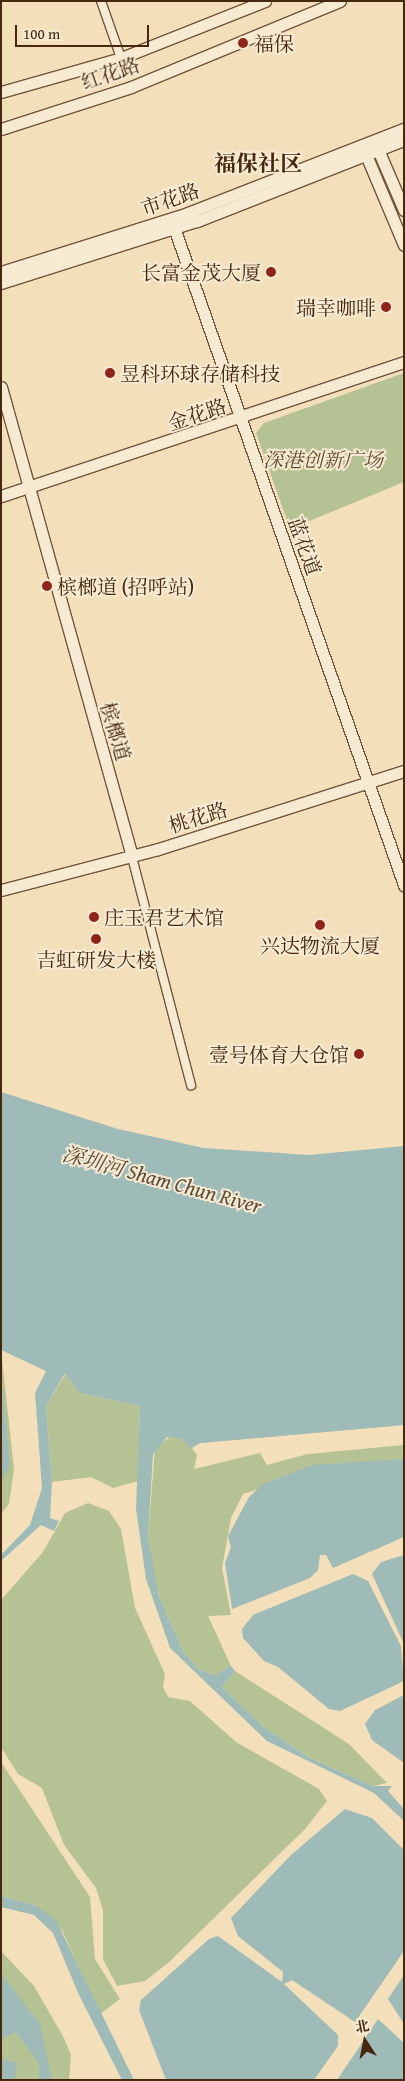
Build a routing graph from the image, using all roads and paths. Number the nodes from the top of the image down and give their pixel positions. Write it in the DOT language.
graph roads {
  1 [pos="101,1"];
  2 [pos="265,1"];
  3 [pos="340,1"];
  4 [pos="121,58"];
  5 [pos="1,92"];
  6 [pos="1,129"];
  7 [pos="404,129"];
  8 [pos="404,140"];
  9 [pos="377,146"];
  10 [pos="364,151"];
  11 [pos="404,210"];
  12 [pos="173,224"];
  13 [pos="404,245"];
  14 [pos="1,272"];
  15 [pos="1,283"];
  16 [pos="404,362"];
  17 [pos="1,387"];
  18 [pos="241,419"];
  19 [pos="29,488"];
  20 [pos="1,496"];
  21 [pos="404,771"];
  22 [pos="369,783"];
  23 [pos="132,857"];
  24 [pos="404,885"];
  25 [pos="1,890"];
  26 [pos="191,1085"];
  1 -- 4 [label="street"];
  2 -- 4 [label="street"];
  3 -- 6 [label="street, 红花路"];
  4 -- 5 [label="street"];
  7 -- 9 [label="street, 市花路"];
  8 -- 9 [label="street, 市花路"];
  9 -- 10 [label="street, 市花路"];
  9 -- 11 [label="street"];
  10 -- 12 [label="street, 市花路"];
  10 -- 13 [label="street"];
  12 -- 14 [label="street, 市花路"];
  12 -- 15 [label="street, 市花路"];
  12 -- 18 [label="street, 蓝花道"];
  16 -- 18 [label="street, 金花路"];
  17 -- 19 [label="street, 槟榔道"];
  18 -- 19 [label="street, 金花路"];
  18 -- 22 [label="street, 蓝花道"];
  19 -- 20 [label="street, 金花路"];
  19 -- 23 [label="street, 槟榔道"];
  21 -- 22 [label="street, 桃花路"];
  22 -- 23 [label="street, 桃花路"];
  22 -- 24 [label="street, 蓝花道"];
  23 -- 25 [label="street, 桃花路"];
  23 -- 26 [label="street, 槟榔道"];
}
